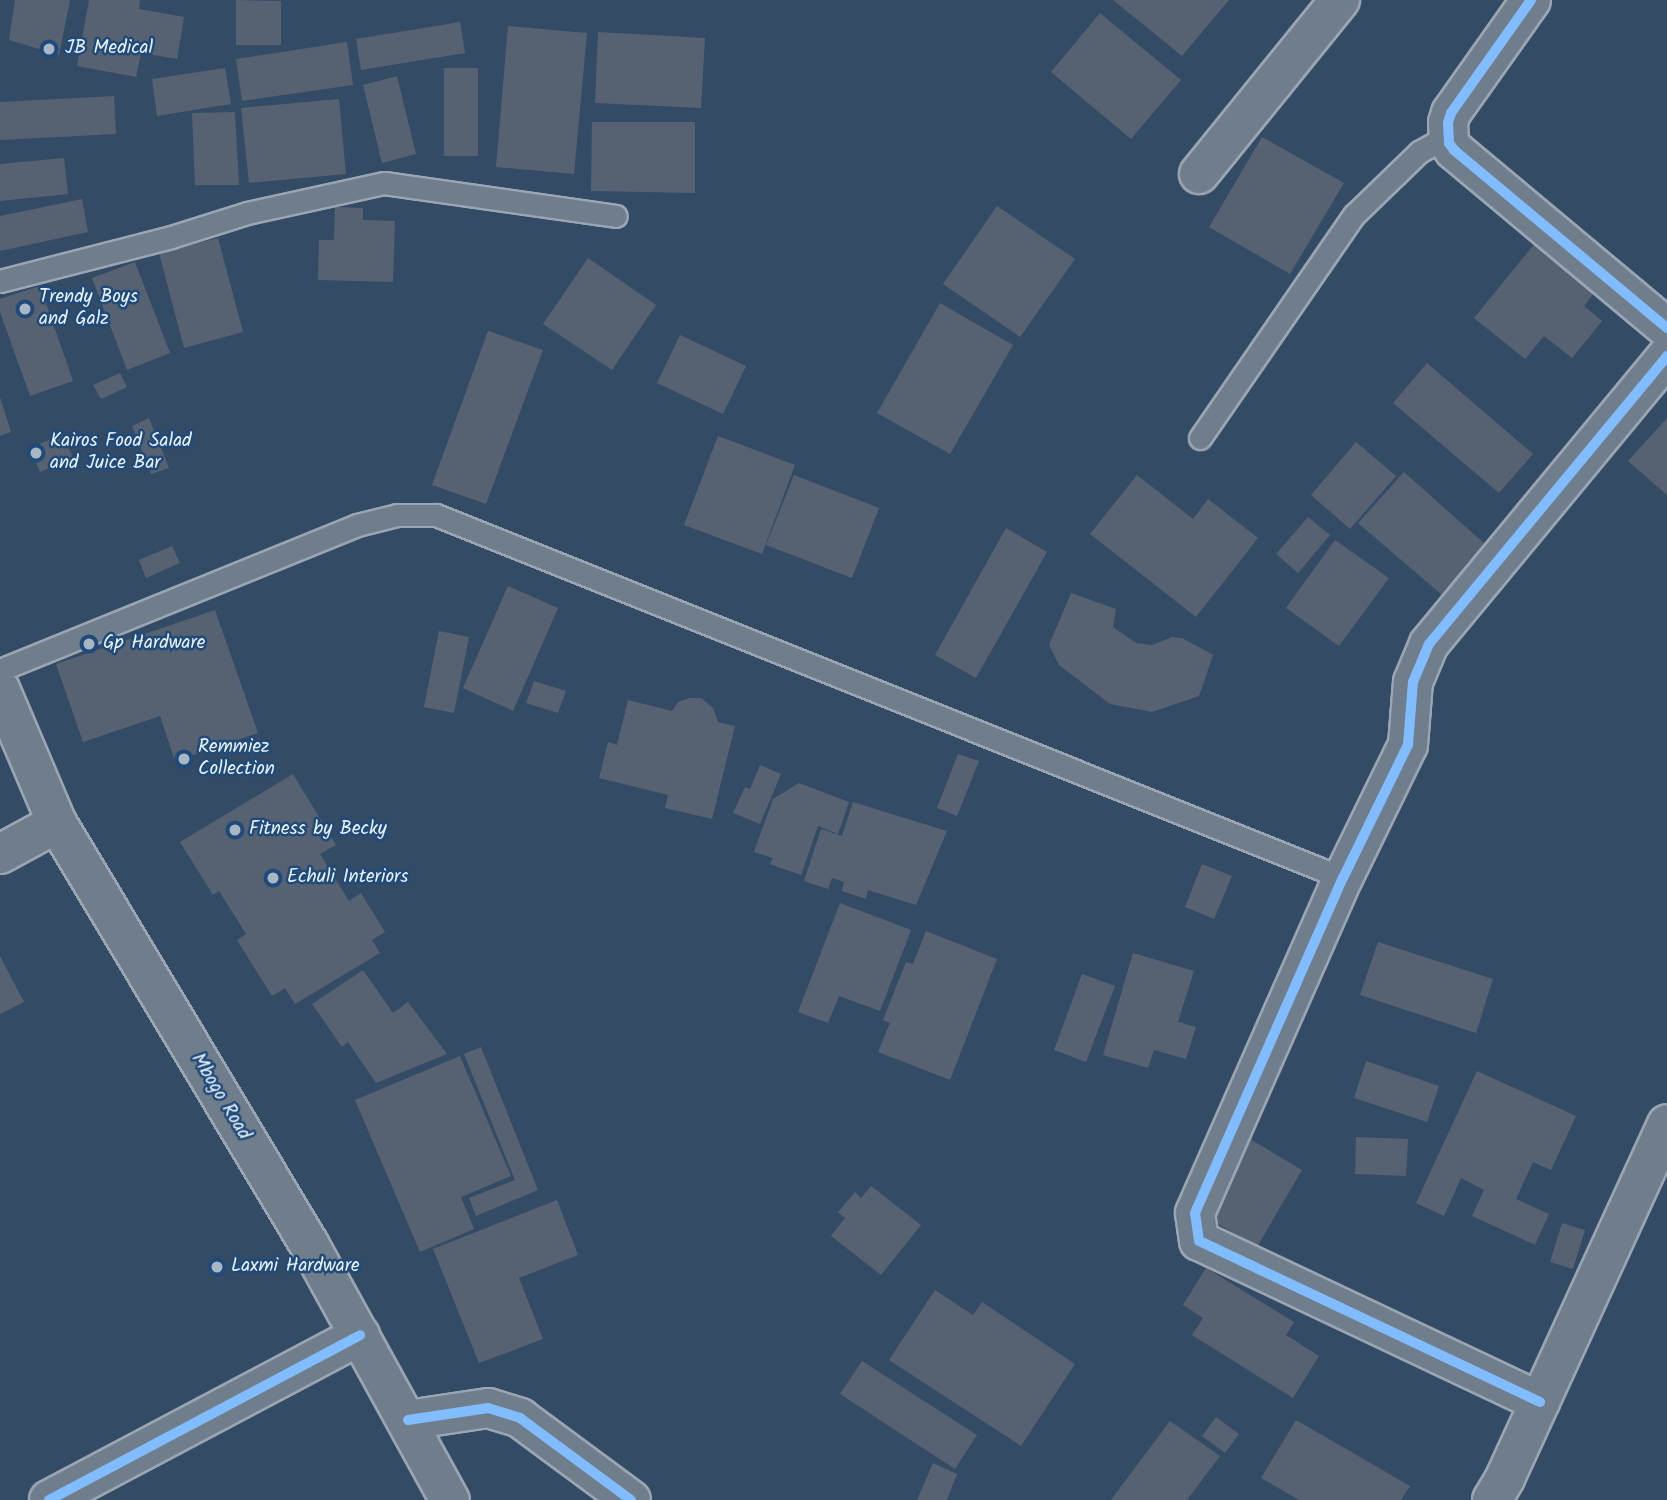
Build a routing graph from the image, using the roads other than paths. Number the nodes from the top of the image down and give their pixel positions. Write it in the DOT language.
graph roads {
  1 [pos="1340,0"];
  2 [pos="1531,0"];
  3 [pos="1448,136"];
  4 [pos="1199,174"];
  5 [pos="615,216"];
  6 [pos="0,281"];
  7 [pos="1667,328"];
  8 [pos="1667,356"];
  9 [pos="1200,438"];
  10 [pos="0,670"];
  11 [pos="0,689"];
  12 [pos="57,823"];
  13 [pos="0,854"];
  14 [pos="1343,878"];
  15 [pos="1667,1124"];
  16 [pos="360,1335"];
  17 [pos="1540,1402"];
  18 [pos="408,1420"];
  19 [pos="49,1500"];
  20 [pos="450,1500"];
  21 [pos="631,1500"];
  22 [pos="1492,1500"];
  1 -- 4 [label="street"];
  2 -- 3 [label="street"];
  3 -- 7 [label="street"];
  3 -- 9 [label="lane"];
  5 -- 6 [label="lane"];
  8 -- 14 [label="street"];
  10 -- 14 [label="lane"];
  11 -- 12 [label="street, Mbogo Road"];
  12 -- 13 [label="street"];
  12 -- 16 [label="street, Mbogo Road"];
  14 -- 17 [label="street"];
  15 -- 17 [label="street"];
  16 -- 18 [label="street, Mbogo Road"];
  16 -- 19 [label="street"];
  17 -- 22 [label="street"];
  18 -- 20 [label="street, Mbogo Road"];
  18 -- 21 [label="street"];
}
